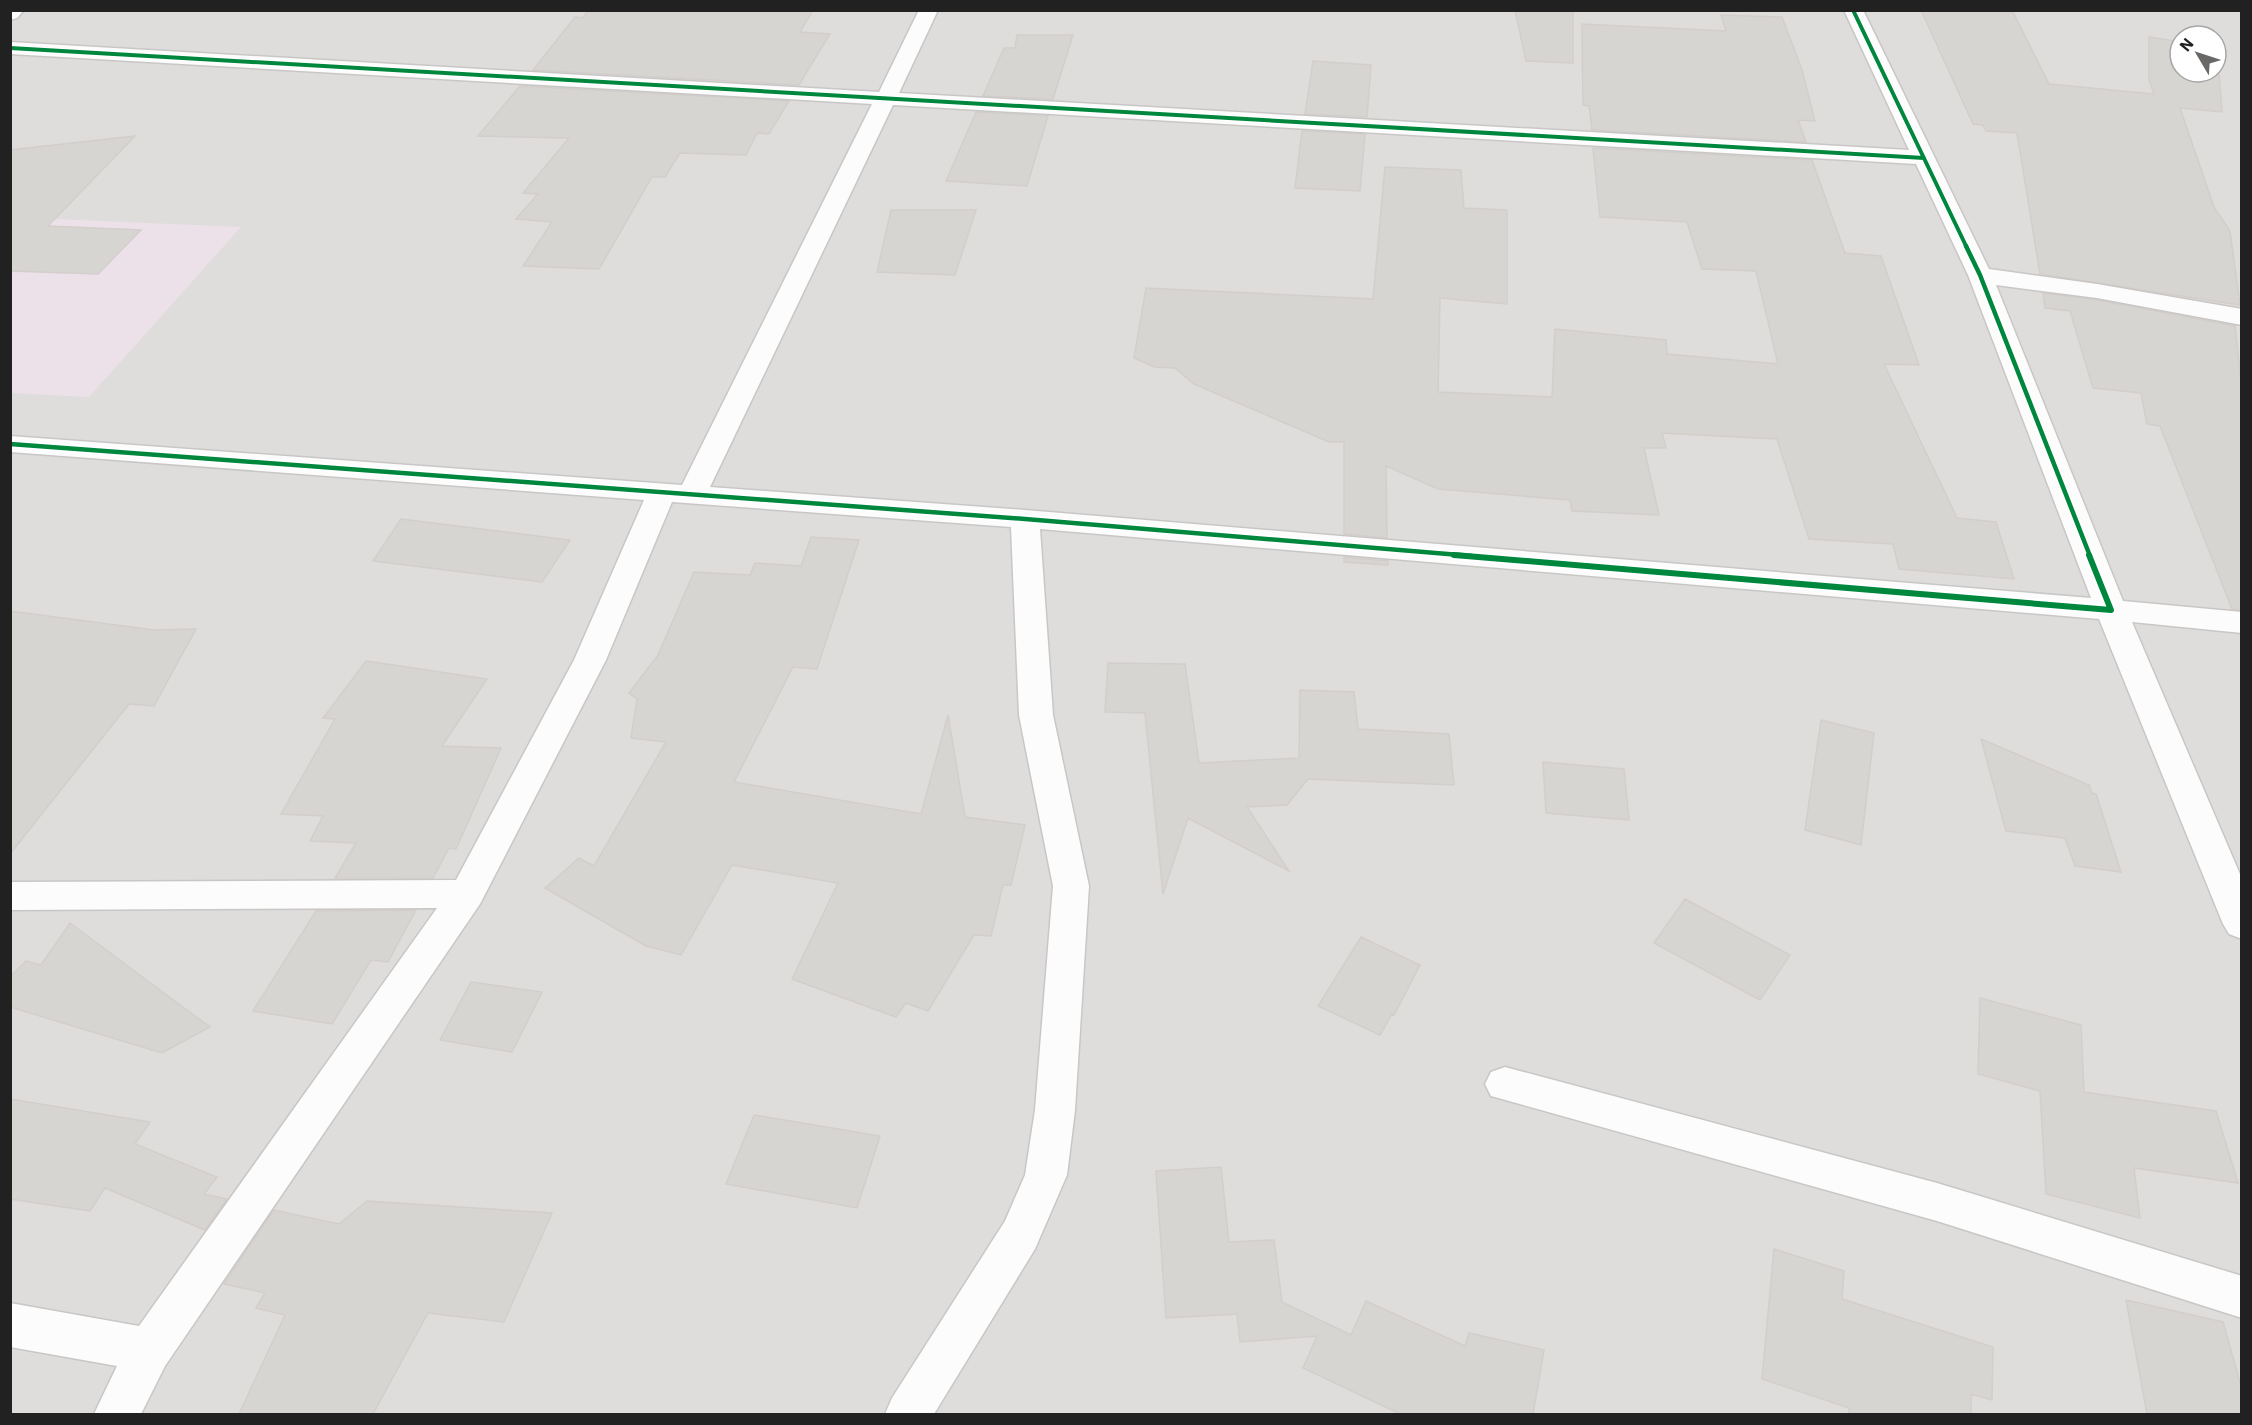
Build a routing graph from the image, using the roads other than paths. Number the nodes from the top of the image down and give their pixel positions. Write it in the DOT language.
graph roads {
  1 [pos="15,10"];
  2 [pos="929,10"];
  3 [pos="1853,10"];
  4 [pos="10,14"];
  5 [pos="10,48"];
  6 [pos="886,99"];
  7 [pos="1924,158"];
  8 [pos="1980,275"];
  9 [pos="2241,317"];
  10 [pos="10,444"];
  11 [pos="676,493"];
  12 [pos="1024,519"];
  13 [pos="2110,610"];
  14 [pos="2241,623"];
  15 [pos="467,894"];
  16 [pos="10,896"];
  17 [pos="2241,924"];
  18 [pos="1505,1084"];
  19 [pos="2241,1297"];
  20 [pos="10,1325"];
  21 [pos="149,1350"];
  22 [pos="117,1414"];
  23 [pos="908,1414"];
  1 -- 4 [label="street"];
  2 -- 6 [label="street"];
  3 -- 7 [label="street"];
  5 -- 6 [label="street"];
  6 -- 7 [label="street"];
  6 -- 11 [label="street"];
  7 -- 8 [label="street"];
  8 -- 9 [label="street"];
  8 -- 13 [label="street"];
  10 -- 11 [label="street"];
  11 -- 12 [label="street"];
  11 -- 15 [label="street"];
  12 -- 13 [label="street"];
  12 -- 23 [label="street"];
  13 -- 14 [label="street"];
  13 -- 17 [label="street"];
  15 -- 16 [label="street"];
  15 -- 21 [label="street"];
  18 -- 19 [label="street"];
  20 -- 21 [label="street"];
  21 -- 22 [label="street"];
}
